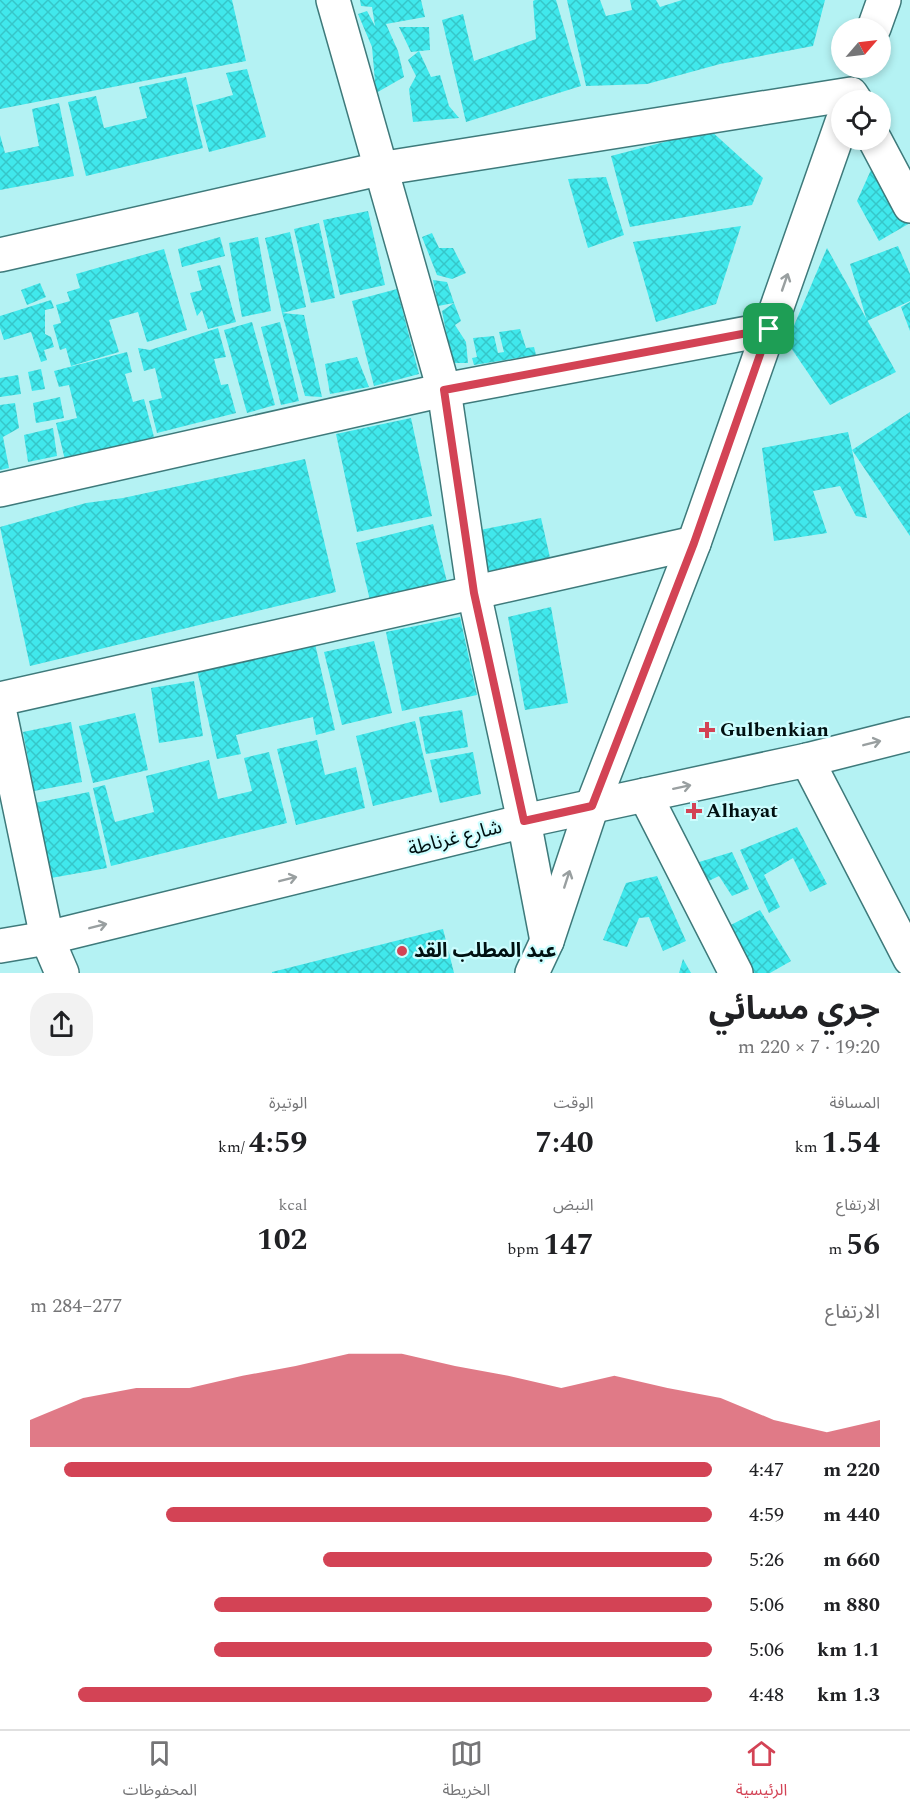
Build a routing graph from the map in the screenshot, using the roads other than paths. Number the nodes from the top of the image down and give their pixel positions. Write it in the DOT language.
graph roads {
  1 [pos="333,0"];
  2 [pos="884,0"];
  3 [pos="878,18"];
  4 [pos="831,100"];
  5 [pos="832,150"];
  6 [pos="880,150"];
  7 [pos="380,169"];
  8 [pos="910,206"];
  9 [pos="0,255"];
  10 [pos="769,329"];
  11 [pos="444,390"];
  12 [pos="0,490"];
  13 [pos="694,543"];
  14 [pos="474,593"];
  15 [pos="0,699"];
  16 [pos="0,713"];
  17 [pos="910,734"];
  18 [pos="807,760"];
  19 [pos="645,795"];
  20 [pos="592,806"];
  21 [pos="524,821"];
  22 [pos="47,938"];
  23 [pos="547,941"];
  24 [pos="0,946"];
  25 [pos="910,959"];
  26 [pos="62,973"];
  27 [pos="532,973"];
  28 [pos="736,973"];
  1 -- 7 [label="street"];
  2 -- 3 [label="street"];
  4 -- 7 [label="street"];
  10 -- 5 [label="street, one-way"];
  6 -- 8 [label="street"];
  7 -- 9 [label="street"];
  7 -- 11 [label="street"];
  10 -- 11 [label="street"];
  10 -- 13 [label="street"];
  11 -- 12 [label="street"];
  11 -- 14 [label="street"];
  13 -- 14 [label="street"];
  13 -- 20 [label="street"];
  14 -- 15 [label="street"];
  14 -- 21 [label="street"];
  16 -- 22 [label="street"];
  18 -- 17 [label="street, شارع غرناطة, one-way"];
  19 -- 18 [label="street, شارع غرناطة, one-way"];
  18 -- 25 [label="street"];
  19 -- 20 [label="street, شارع غرناطة"];
  19 -- 28 [label="street"];
  20 -- 21 [label="street, شارع غرناطة"];
  23 -- 20 [label="street, one-way"];
  22 -- 21 [label="street, شارع غرناطة, one-way"];
  21 -- 23 [label="street"];
  22 -- 24 [label="street, شارع غرناطة"];
  22 -- 26 [label="street"];
  23 -- 27 [label="street"];
}
